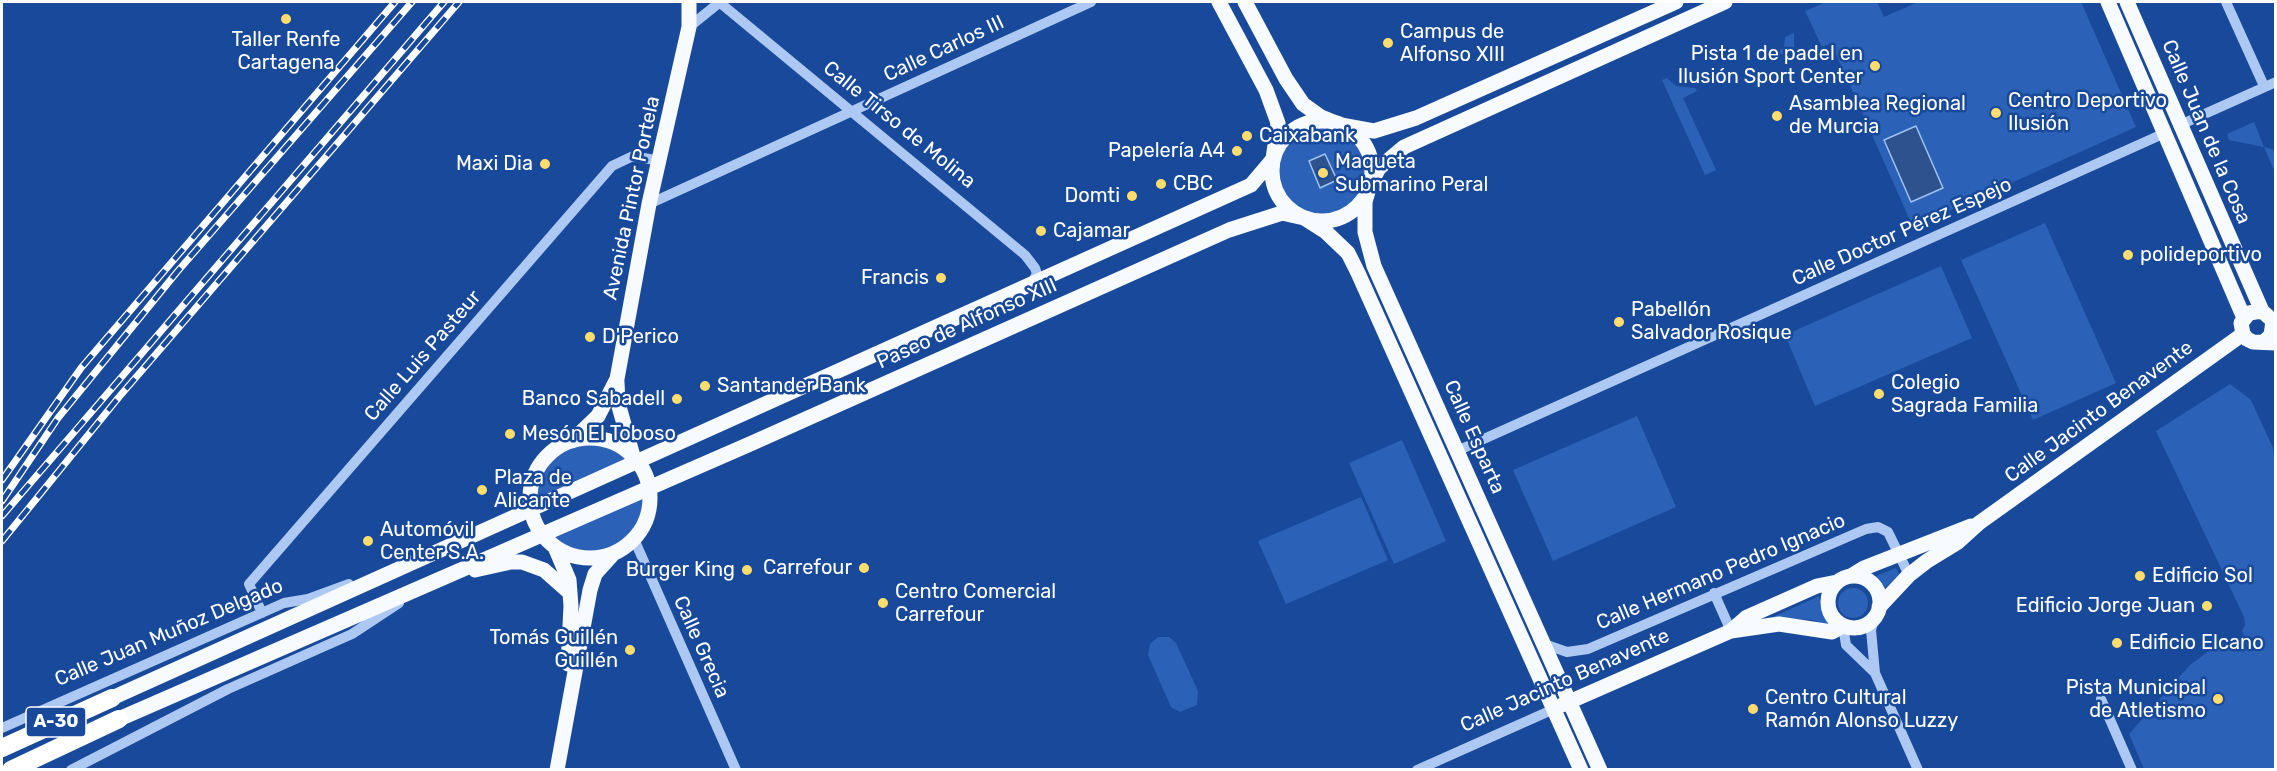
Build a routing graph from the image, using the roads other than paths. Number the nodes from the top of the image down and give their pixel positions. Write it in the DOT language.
graph roads {
  1 [pos="690,2"];
  2 [pos="720,2"];
  3 [pos="1090,2"];
  4 [pos="1219,2"];
  5 [pos="1245,2"];
  6 [pos="1676,2"];
  7 [pos="1725,2"];
  8 [pos="2109,2"];
  9 [pos="2127,2"];
  10 [pos="2227,5"];
  11 [pos="689,27"];
  12 [pos="2276,82"];
  13 [pos="2265,87"];
  14 [pos="852,110"];
  15 [pos="1341,125"];
  16 [pos="2180,125"];
  17 [pos="2165,133"];
  18 [pos="1274,159"];
  19 [pos="660,161"];
  20 [pos="1370,184"];
  21 [pos="649,204"];
  22 [pos="1304,218"];
  23 [pos="1029,287"];
  24 [pos="2271,313"];
  25 [pos="2244,318"];
  26 [pos="2243,334"];
  27 [pos="2271,341"];
  28 [pos="617,379"];
  29 [pos="572,441"];
  30 [pos="1457,451"];
  31 [pos="636,459"];
  32 [pos="650,486"];
  33 [pos="531,510"];
  34 [pos="1979,523"];
  35 [pos="541,533"];
  36 [pos="634,539"];
  37 [pos="555,547"];
  38 [pos="616,551"];
  39 [pos="1899,554"];
  40 [pos="422,558"];
  41 [pos="1909,575"];
  42 [pos="1844,579"];
  43 [pos="434,580"];
  44 [pos="570,593"];
  45 [pos="1714,593"];
  46 [pos="262,613"];
  47 [pos="1876,613"];
  48 [pos="1843,626"];
  49 [pos="1731,631"];
  50 [pos="1544,644"];
  51 [pos="1875,673"];
  52 [pos="112,698"];
  53 [pos="2101,699"];
  54 [pos="1570,702"];
  55 [pos="566,708"];
  56 [pos="1554,709"];
  57 [pos="119,719"];
  58 [pos="2,728"];
  59 [pos="2,748"];
  60 [pos="11,770"];
  61 [pos="71,770"];
  62 [pos="557,770"];
  63 [pos="736,770"];
  64 [pos="1417,770"];
  65 [pos="1581,770"];
  66 [pos="1600,770"];
  67 [pos="1918,770"];
  68 [pos="2132,770"];
  1 -- 11 [label="main road"];
  2 -- 11 [label="street"];
  2 -- 14 [label="street, Calle Tirso de Molina"];
  3 -- 14 [label="street, Calle Carlos III"];
  4 -- 18 [label="main road"];
  5 -- 15 [label="main road"];
  6 -- 15 [label="main road"];
  7 -- 20 [label="main road"];
  8 -- 17 [label="main road, Calle Juan de la Cosa"];
  9 -- 16 [label="main road, Calle Juan de la Cosa"];
  10 -- 13 [label="street"];
  11 -- 19 [label="main road, Avenida Pintor Portela"];
  12 -- 13 [label="street"];
  13 -- 16 [label="street"];
  14 -- 21 [label="street, Calle Carlos III"];
  14 -- 23 [label="street, Calle Tirso de Molina"];
  15 -- 18 [label="main road"];
  15 -- 20 [label="main road"];
  16 -- 24 [label="main road, Calle Juan de la Cosa"];
  17 -- 25 [label="main road, Calle Juan de la Cosa"];
  17 -- 30 [label="street, Calle Doctor Pérez Espejo"];
  18 -- 22 [label="main road"];
  18 -- 23 [label="main road, Paseo de Alfonso XIII"];
  19 -- 21 [label="main road, Avenida Pintor Portela"];
  19 -- 46 [label="street, Calle Luis Pasteur"];
  20 -- 22 [label="main road"];
  20 -- 30 [label="main road, Calle Esparta"];
  21 -- 28 [label="main road, Avenida Pintor Portela"];
  22 -- 32 [label="main road, Paseo de Alfonso XIII"];
  22 -- 56 [label="main road, Calle Esparta"];
  23 -- 31 [label="main road, Paseo de Alfonso XIII"];
  24 -- 25 [label="main road"];
  24 -- 27 [label="main road"];
  25 -- 26 [label="main road"];
  26 -- 27 [label="main road"];
  26 -- 34 [label="main road, Calle Jacinto Benavente"];
  28 -- 29 [label="main road, Avenida Pintor Portela"];
  28 -- 31 [label="main road, Avenida Pintor Portela"];
  29 -- 31 [label="main road"];
  29 -- 33 [label="main road"];
  30 -- 50 [label="main road, Calle Esparta"];
  31 -- 32 [label="main road"];
  31 -- 33 [label="main road"];
  32 -- 35 [label="main road"];
  32 -- 36 [label="main road"];
  33 -- 35 [label="main road"];
  33 -- 40 [label="main road, Calle Juan Muñoz Delgado"];
  34 -- 39 [label="main road, Calle Jacinto Benavente"];
  34 -- 41 [label="main road, Calle Jacinto Benavente"];
  35 -- 37 [label="main road"];
  35 -- 43 [label="main road"];
  36 -- 38 [label="main road"];
  36 -- 63 [label="street, Calle Grecia"];
  37 -- 38 [label="main road"];
  37 -- 44 [label="main road"];
  38 -- 55 [label="main road"];
  39 -- 41 [label="street"];
  39 -- 42 [label="main road, Calle Jacinto Benavente"];
  39 -- 45 [label="street, Calle Hermano Pedro Ignacio"];
  40 -- 46 [label="street, Calle Juan Muñoz Delgado"];
  40 -- 52 [label="main road, Calle Juan Muñoz Delgado"];
  41 -- 47 [label="main road, Calle Jacinto Benavente"];
  42 -- 47 [label="main road"];
  42 -- 48 [label="main road"];
  42 -- 49 [label="main road, Calle Jacinto Benavente"];
  43 -- 44 [label="main road"];
  43 -- 57 [label="main road"];
  43 -- 61 [label="street"];
  44 -- 55 [label="main road"];
  45 -- 49 [label="street"];
  45 -- 50 [label="street, Calle Hermano Pedro Ignacio"];
  46 -- 58 [label="street, Calle Juan Muñoz Delgado"];
  47 -- 48 [label="main road"];
  47 -- 51 [label="street"];
  48 -- 49 [label="main road, Calle Jacinto Benavente"];
  48 -- 51 [label="street"];
  49 -- 54 [label="main road, Calle Jacinto Benavente"];
  50 -- 54 [label="main road, Calle Esparta"];
  51 -- 67 [label="street"];
  52 -- 59 [label="highway, A-30"];
  53 -- 68 [label="street"];
  54 -- 56 [label="main road, Calle Jacinto Benavente"];
  54 -- 66 [label="main road, Calle Esparta"];
  55 -- 62 [label="main road"];
  56 -- 64 [label="street, Calle Jacinto Benavente"];
  56 -- 65 [label="main road, Calle Esparta"];
  57 -- 60 [label="highway, A-30"];
}
